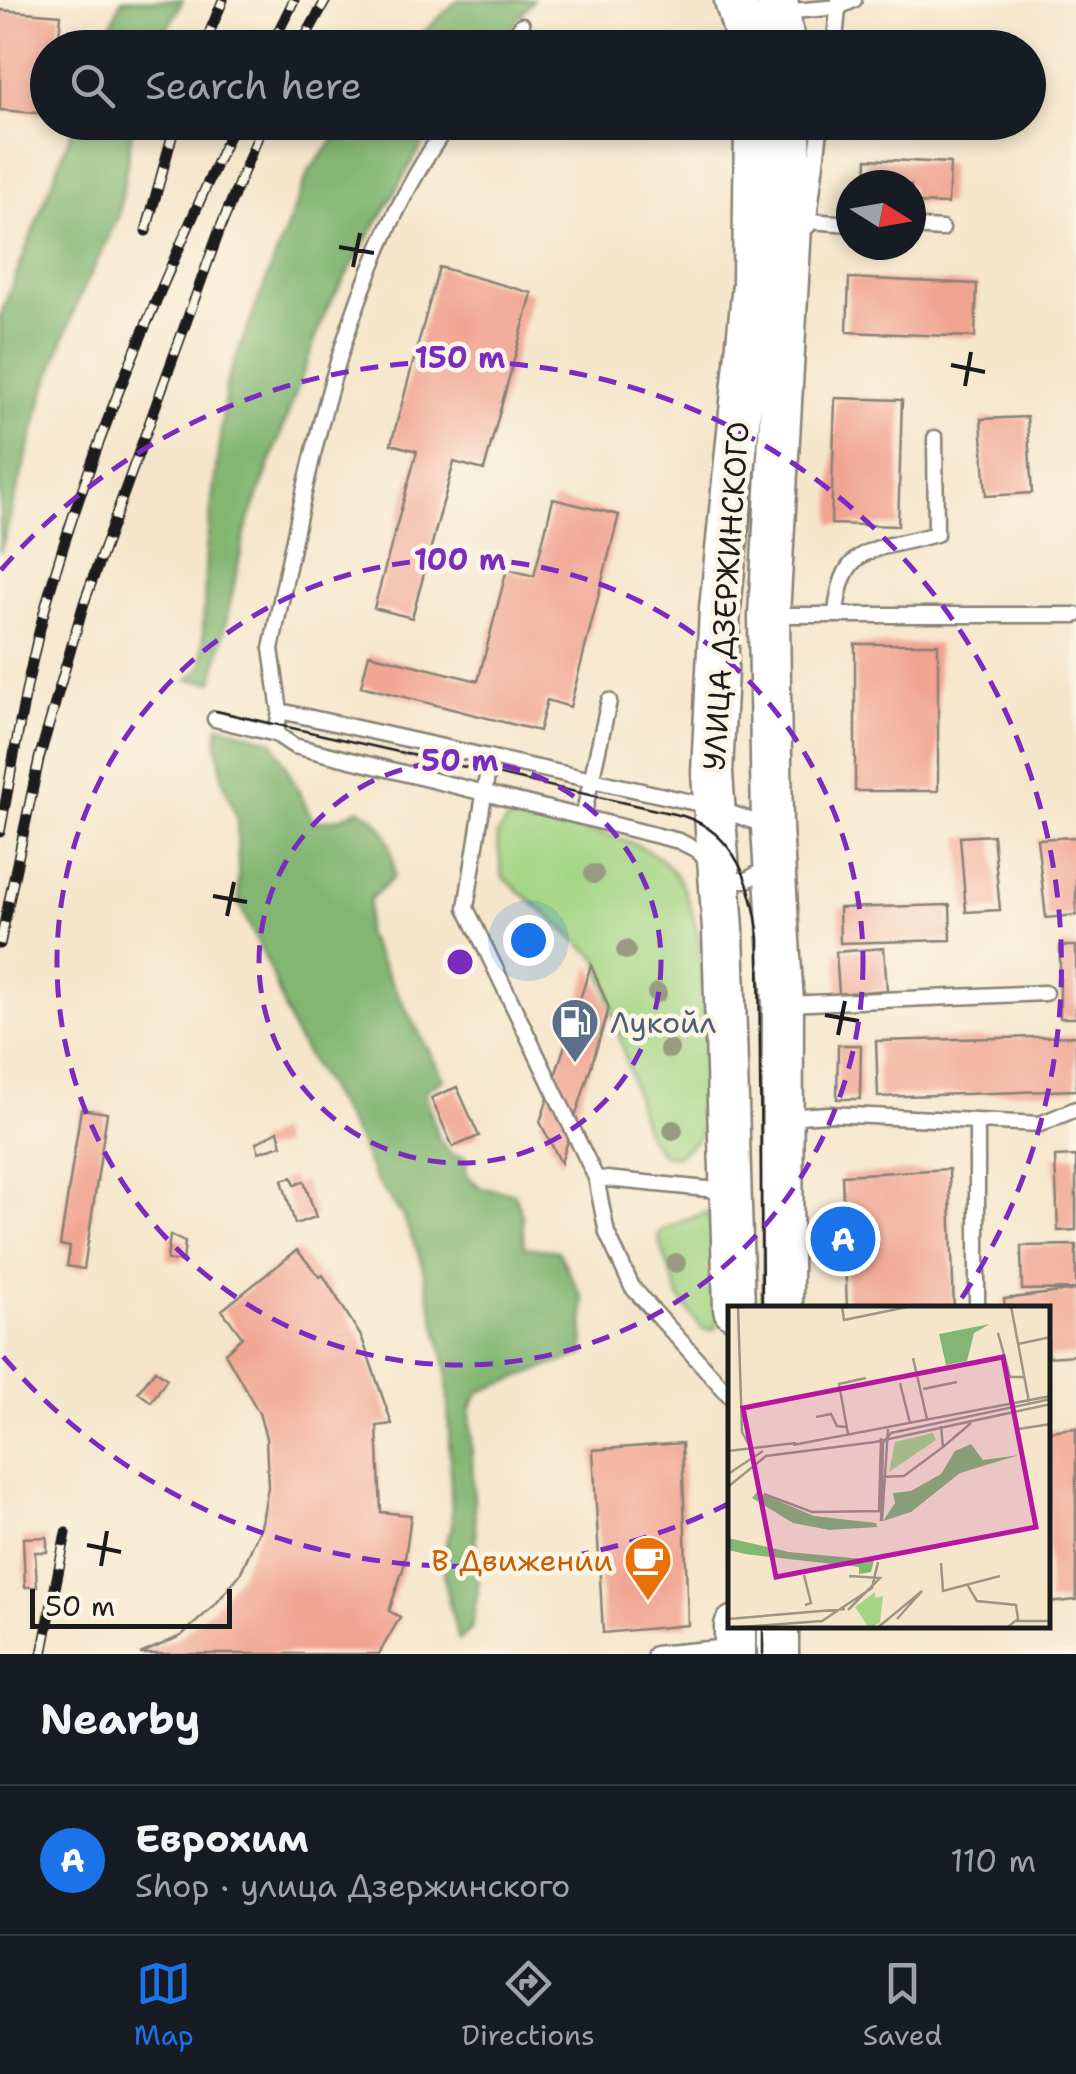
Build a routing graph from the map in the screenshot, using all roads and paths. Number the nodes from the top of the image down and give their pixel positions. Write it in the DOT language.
graph roads {
  1 [pos="735,0"];
  2 [pos="854,0"];
  3 [pos="839,3"];
  4 [pos="781,20"];
  5 [pos="522,25"];
  6 [pos="518,30"];
  7 [pos="744,30"];
  8 [pos="836,30"];
  9 [pos="440,140"];
  10 [pos="755,140"];
  11 [pos="790,140"];
  12 [pos="819,140"];
  13 [pos="809,221"];
  14 [pos="836,223"];
  15 [pos="926,228"];
  16 [pos="942,229"];
  17 [pos="785,359"];
  18 [pos="935,438"];
  19 [pos="836,614"];
  20 [pos="769,615"];
  21 [pos="1076,615"];
  22 [pos="609,701"];
  23 [pos="280,712"];
  24 [pos="215,719"];
  25 [pos="276,734"];
  26 [pos="490,757"];
  27 [pos="591,780"];
  28 [pos="482,792"];
  29 [pos="714,808"];
  30 [pos="583,817"];
  31 [pos="773,845"];
  32 [pos="720,880"];
  33 [pos="1045,993"];
  34 [pos="784,1004"];
  35 [pos="1076,1109"];
  36 [pos="784,1117"];
  37 [pos="977,1124"];
  38 [pos="596,1178"];
  39 [pos="732,1191"];
  40 [pos="734,1306"];
  41 [pos="782,1306"];
  42 [pos="977,1306"];
  43 [pos="728,1394"];
  44 [pos="735,1642"];
  45 [pos="655,1654"];
  1 -- 7 [label="main road"];
  2 -- 3 [label="lane"];
  3 -- 4 [label="lane"];
  3 -- 8 [label="lane"];
  5 -- 6 [label="lane"];
  9 -- 23 [label="lane"];
  10 -- 29 [label="main road, УЛИЦА ДЗЕРЖИНСКОГО"];
  11 -- 17 [label="main road, УЛИЦА ДЗЕРЖИНСКОГО"];
  12 -- 13 [label="lane"];
  13 -- 14 [label="lane"];
  13 -- 17 [label="lane"];
  15 -- 16 [label="lane"];
  17 -- 20 [label="main road, УЛИЦА ДЗЕРЖИНСКОГО"];
  18 -- 19 [label="lane"];
  19 -- 20 [label="lane"];
  19 -- 21 [label="lane"];
  20 -- 31 [label="main road, УЛИЦА ДЗЕРЖИНСКОГО"];
  22 -- 27 [label="lane"];
  23 -- 25 [label="lane"];
  23 -- 26 [label="lane"];
  24 -- 25 [label="lane"];
  25 -- 28 [label="lane"];
  26 -- 27 [label="lane"];
  26 -- 28 [label="lane"];
  27 -- 29 [label="lane"];
  27 -- 30 [label="lane"];
  28 -- 30 [label="lane"];
  28 -- 38 [label="lane"];
  29 -- 31 [label="lane"];
  29 -- 32 [label="main road, УЛИЦА ДЗЕРЖИНСКОГО"];
  30 -- 32 [label="lane"];
  31 -- 32 [label="lane"];
  31 -- 34 [label="main road, УЛИЦА ДЗЕРЖИНСКОГО"];
  32 -- 39 [label="main road, УЛИЦА ДЗЕРЖИНСКОГО"];
  33 -- 34 [label="lane"];
  34 -- 36 [label="main road, УЛИЦА ДЗЕРЖИНСКОГО"];
  35 -- 37 [label="lane"];
  36 -- 37 [label="lane"];
  36 -- 41 [label="main road, УЛИЦА ДЗЕРЖИНСКОГО"];
  37 -- 42 [label="lane"];
  38 -- 39 [label="lane"];
  38 -- 43 [label="lane"];
  39 -- 40 [label="main road, УЛИЦА ДЗЕРЖИНСКОГО"];
  44 -- 45 [label="lane"];
}
